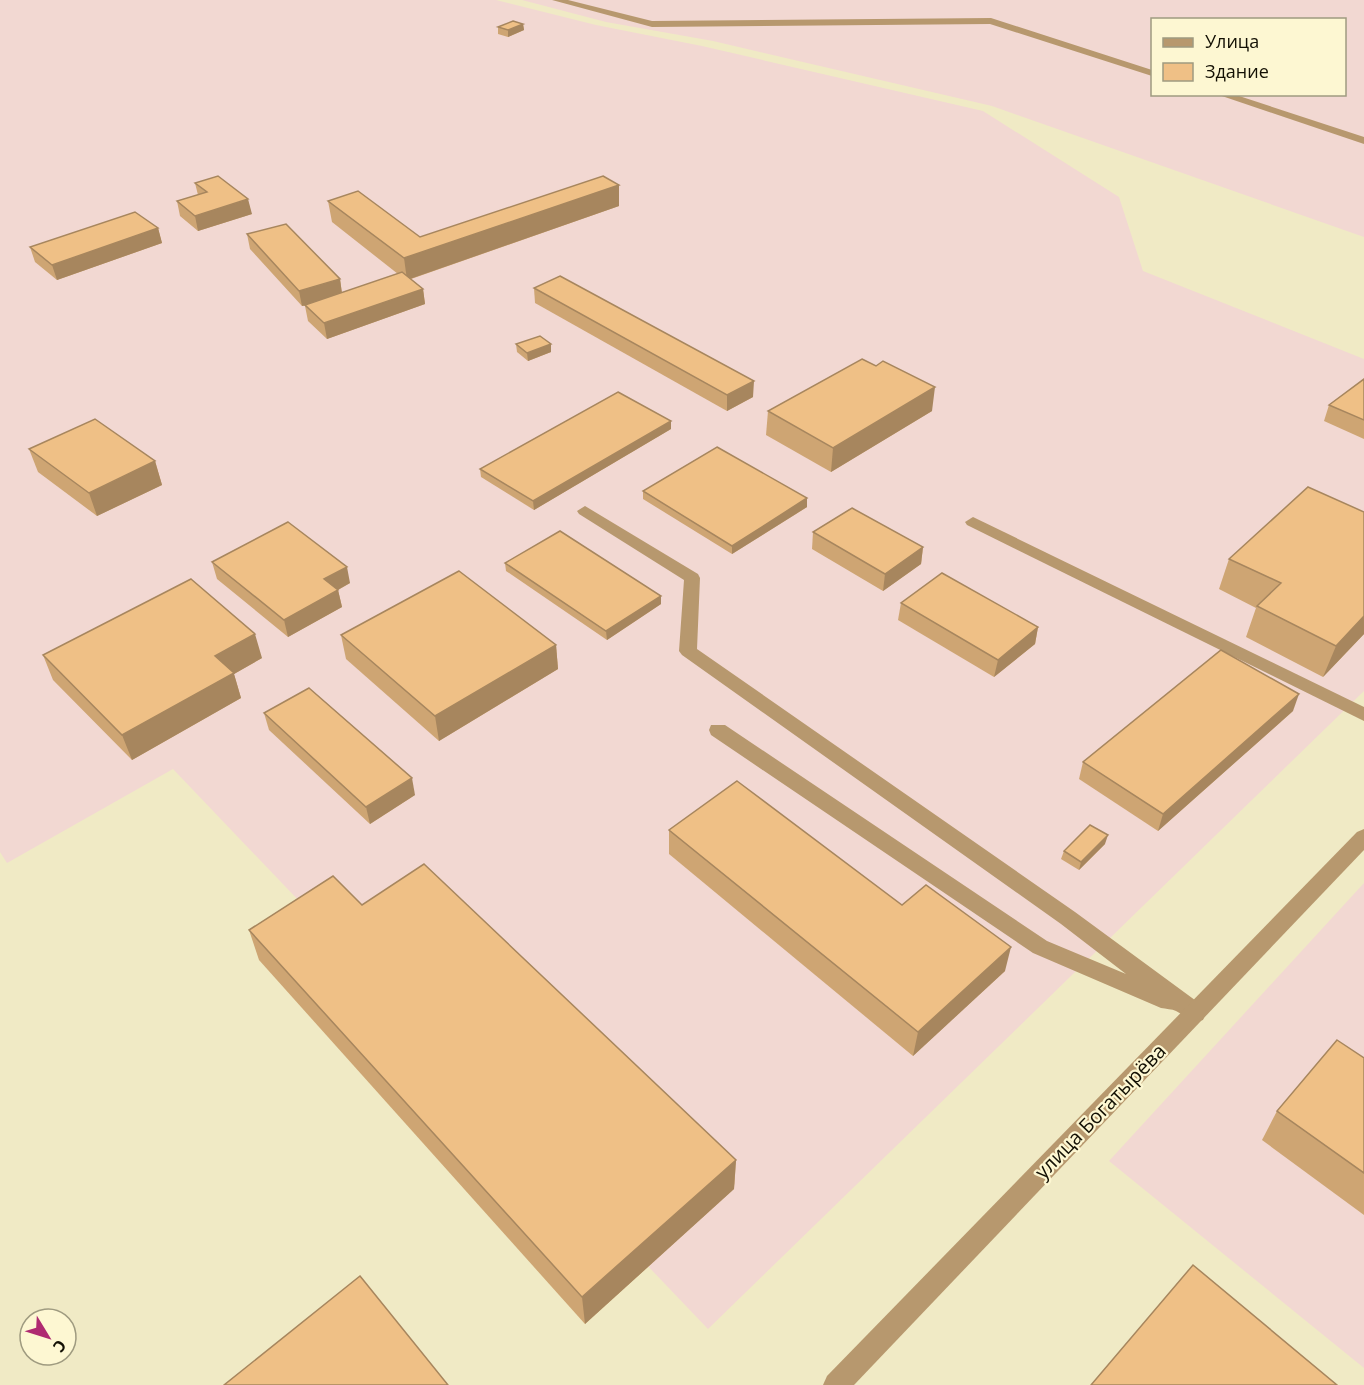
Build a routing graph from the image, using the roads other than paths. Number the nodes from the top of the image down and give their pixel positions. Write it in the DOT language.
graph roads {
  1 [pos="557,0"];
  2 [pos="1151,73"];
  3 [pos="1227,96"];
  4 [pos="1364,141"];
  5 [pos="585,511"];
  6 [pos="973,522"];
  7 [pos="1364,715"];
  8 [pos="718,730"];
  9 [pos="1364,837"];
  10 [pos="1195,1013"];
  11 [pos="836,1385"];
  1 -- 2 [label="street"];
  3 -- 4 [label="street"];
  5 -- 10 [label="street"];
  6 -- 7 [label="street"];
  8 -- 10 [label="street"];
  9 -- 10 [label="street, улица Богатырёва"];
  10 -- 11 [label="street, улица Богатырёва"];
}
